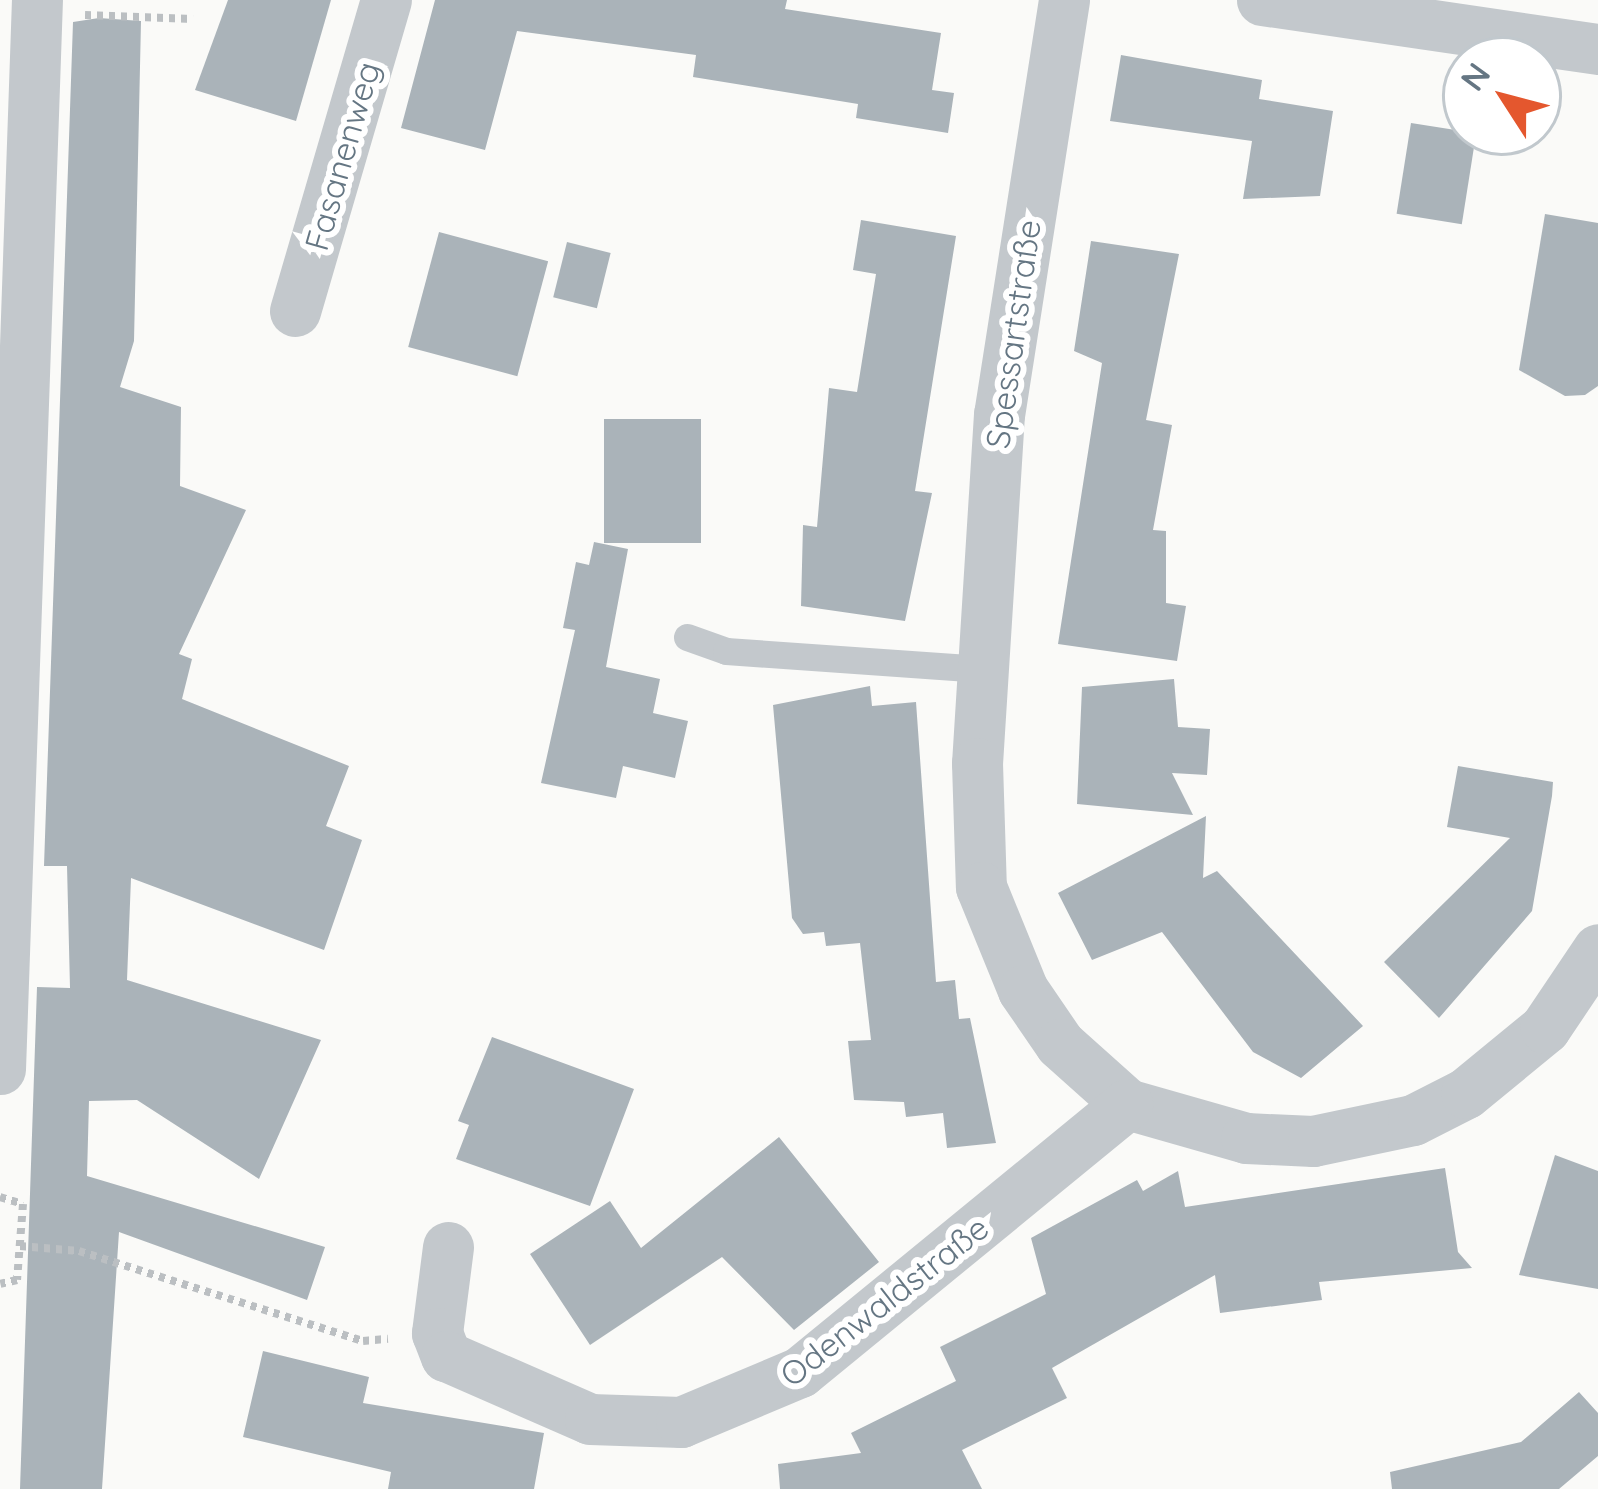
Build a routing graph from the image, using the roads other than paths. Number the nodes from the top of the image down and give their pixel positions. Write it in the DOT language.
graph roads {
  1 [pos="386,0"];
  2 [pos="1064,0"];
  3 [pos="1262,0"];
  4 [pos="37,5"];
  5 [pos="1598,49"];
  6 [pos="296,311"];
  7 [pos="687,637"];
  8 [pos="982,669"];
  9 [pos="5,722"];
  10 [pos="1598,950"];
  11 [pos="0,1069"];
  12 [pos="1127,1104"];
  13 [pos="448,1247"];
  1 -- 6 [label="street, Fasanenweg"];
  2 -- 8 [label="street, Spessartstraße"];
  3 -- 5 [label="street"];
  4 -- 9 [label="street"];
  7 -- 8 [label="lane"];
  8 -- 12 [label="street, Spessartstraße"];
  9 -- 11 [label="street"];
  10 -- 12 [label="street"];
  12 -- 13 [label="street, Odenwaldstraße"];
}
